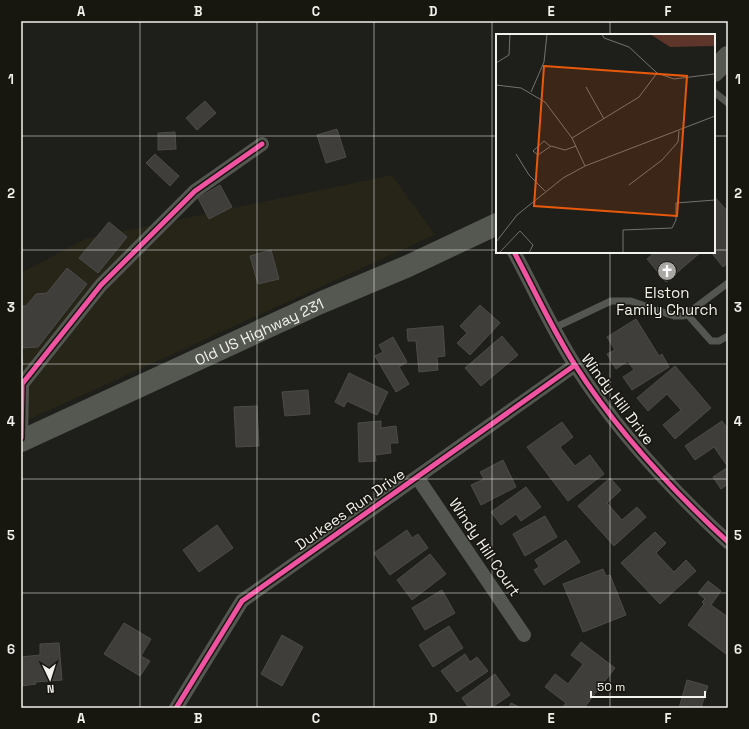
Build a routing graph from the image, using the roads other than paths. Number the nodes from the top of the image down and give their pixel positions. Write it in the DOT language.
graph roads {
  1 [pos="715,93"];
  2 [pos="728,103"];
  3 [pos="262,144"];
  4 [pos="496,224"];
  5 [pos="515,253"];
  6 [pos="728,282"];
  7 [pos="687,314"];
  8 [pos="554,328"];
  9 [pos="728,336"];
  10 [pos="575,365"];
  11 [pos="21,440"];
  12 [pos="417,477"];
  13 [pos="728,542"];
  14 [pos="524,636"];
  15 [pos="176,708"];
  1 -- 2 [label="lane"];
  3 -- 11 [label="street"];
  4 -- 11 [label="main road, Old US Highway 231"];
  5 -- 8 [label="street, Windy Hill Drive"];
  6 -- 7 [label="lane"];
  7 -- 8 [label="lane"];
  7 -- 9 [label="lane"];
  8 -- 10 [label="street, Windy Hill Drive"];
  10 -- 12 [label="street, Durkees Run Drive"];
  10 -- 13 [label="street, Windy Hill Drive"];
  12 -- 14 [label="street, Windy Hill Court"];
  12 -- 15 [label="street, Durkees Run Drive"];
}
